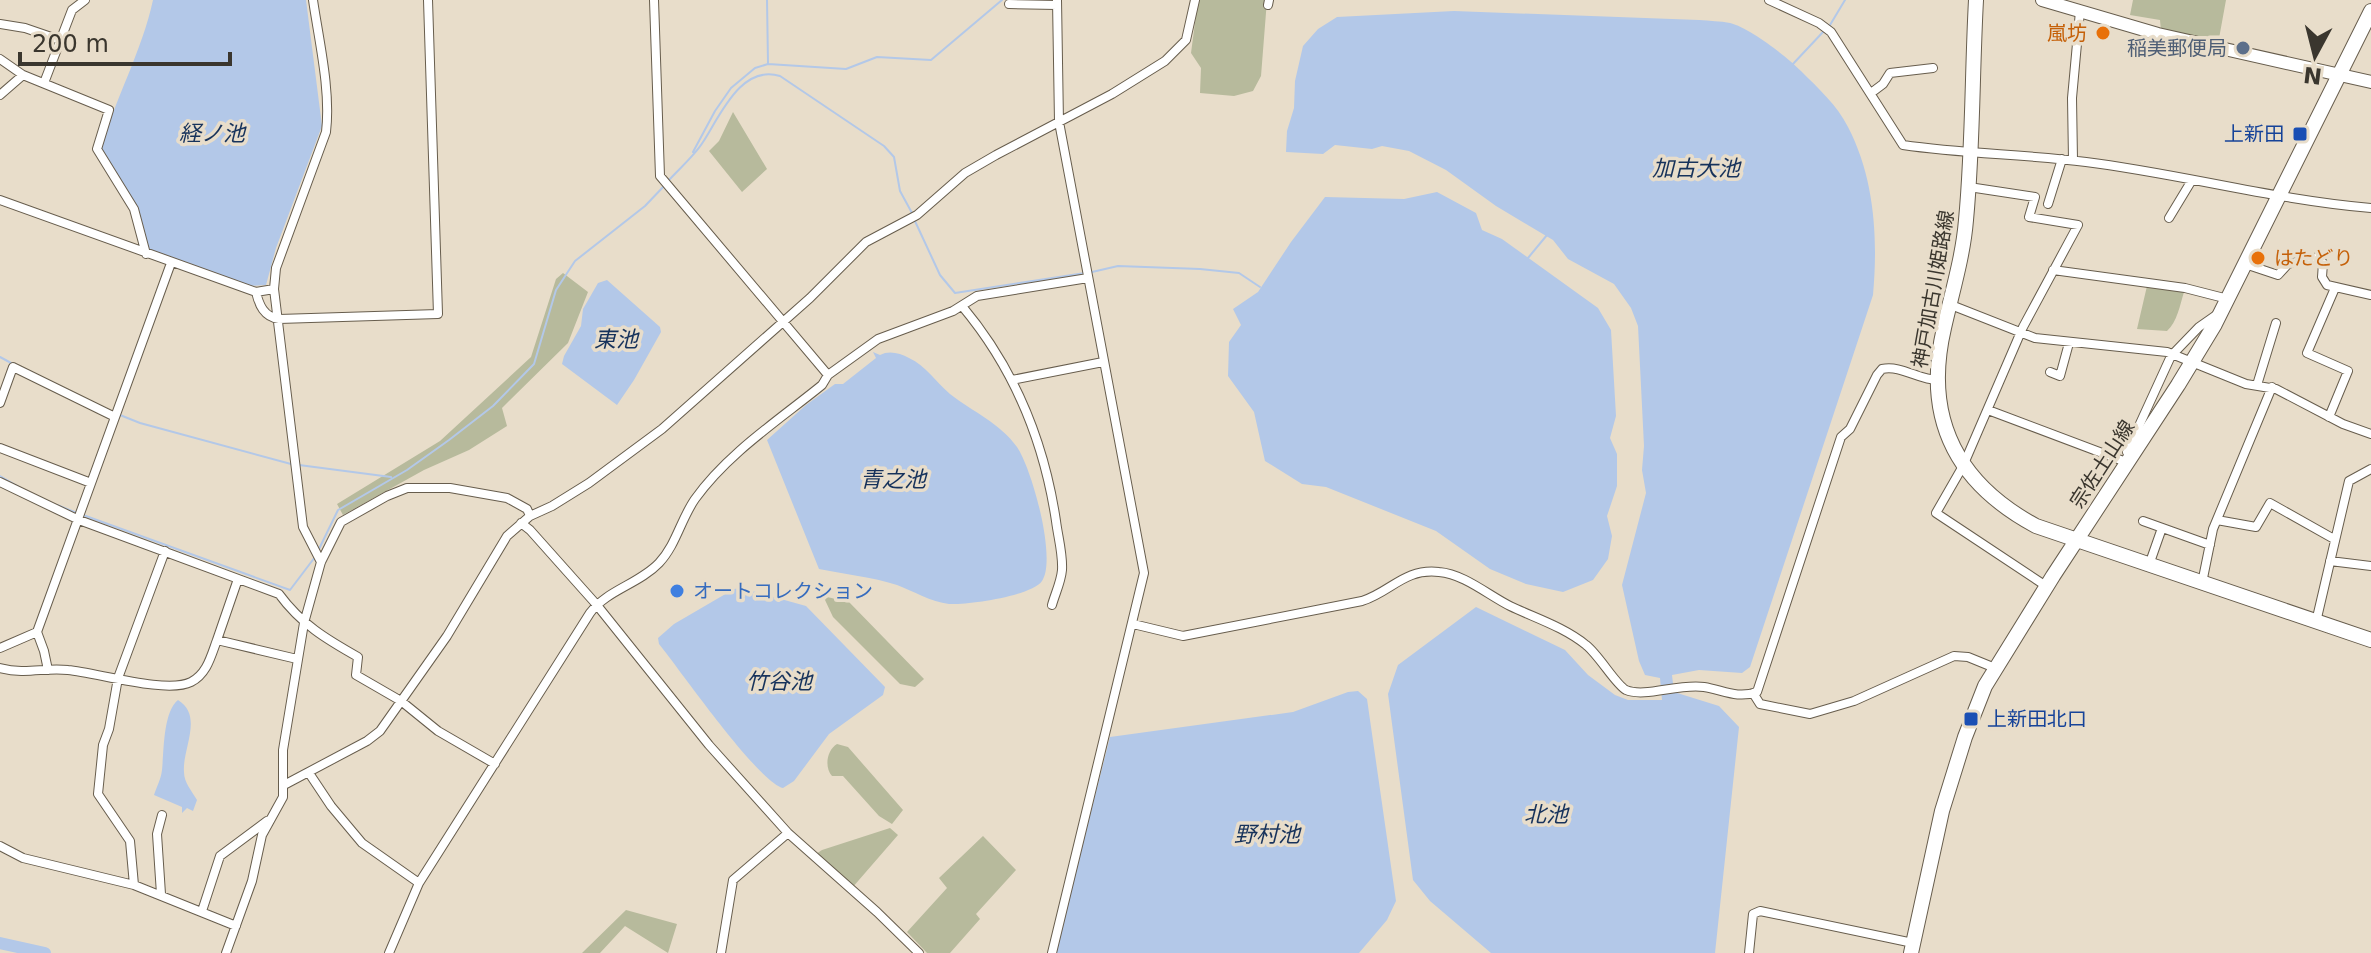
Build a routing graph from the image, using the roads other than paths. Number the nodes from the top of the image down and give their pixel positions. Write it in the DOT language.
graph roads {
  1 [pos="85,0"];
  2 [pos="313,0"];
  3 [pos="428,0"];
  4 [pos="654,0"];
  5 [pos="1195,0"];
  6 [pos="1769,0"];
  7 [pos="1976,0"];
  8 [pos="2042,0"];
  9 [pos="1057,3"];
  10 [pos="1009,4"];
  11 [pos="2080,11"];
  12 [pos="2371,11"];
  13 [pos="0,24"];
  14 [pos="60,40"];
  15 [pos="0,59"];
  16 [pos="1933,68"];
  17 [pos="23,75"];
  18 [pos="2340,75"];
  19 [pos="2371,82"];
  20 [pos="44,83"];
  21 [pos="1871,93"];
  22 [pos="0,95"];
  23 [pos="1059,122"];
  24 [pos="1970,152"];
  25 [pos="2062,159"];
  26 [pos="2073,160"];
  27 [pos="2192,180"];
  28 [pos="1969,187"];
  29 [pos="2278,197"];
  30 [pos="0,200"];
  31 [pos="2048,204"];
  32 [pos="2371,208"];
  33 [pos="2169,218"];
  34 [pos="146,254"];
  35 [pos="171,263"];
  36 [pos="2245,264"];
  37 [pos="2053,270"];
  38 [pos="1087,274"];
  39 [pos="2335,288"];
  40 [pos="274,289"];
  41 [pos="256,292"];
  42 [pos="2371,295"];
  43 [pos="1951,305"];
  44 [pos="2225,305"];
  45 [pos="962,306"];
  46 [pos="279,319"];
  47 [pos="783,321"];
  48 [pos="2276,323"];
  49 [pos="2022,332"];
  50 [pos="2069,343"];
  51 [pos="2173,354"];
  52 [pos="2193,361"];
  53 [pos="1103,362"];
  54 [pos="2050,372"];
  55 [pos="828,375"];
  56 [pos="1012,380"];
  57 [pos="1938,380"];
  58 [pos="2257,385"];
  59 [pos="2272,387"];
  60 [pos="0,403"];
  61 [pos="1988,410"];
  62 [pos="115,417"];
  63 [pos="2329,417"];
  64 [pos="2371,434"];
  65 [pos="0,448"];
  66 [pos="2125,461"];
  67 [pos="1963,466"];
  68 [pos="2371,469"];
  69 [pos="0,482"];
  70 [pos="91,483"];
  71 [pos="530,516"];
  72 [pos="79,520"];
  73 [pos="2217,520"];
  74 [pos="2143,521"];
  75 [pos="521,523"];
  76 [pos="2162,528"];
  77 [pos="2334,539"];
  78 [pos="2076,541"];
  79 [pos="2210,545"];
  80 [pos="165,551"];
  81 [pos="2330,561"];
  82 [pos="321,562"];
  83 [pos="2149,565"];
  84 [pos="2371,566"];
  85 [pos="238,579"];
  86 [pos="2202,583"];
  87 [pos="2046,586"];
  88 [pos="596,604"];
  89 [pos="1052,605"];
  90 [pos="2316,622"];
  91 [pos="304,623"];
  92 [pos="1133,624"];
  93 [pos="37,632"];
  94 [pos="217,640"];
  95 [pos="2371,640"];
  96 [pos="0,648"];
  97 [pos="297,659"];
  98 [pos="0,668"];
  99 [pos="1995,668"];
  100 [pos="48,670"];
  101 [pos="118,678"];
  102 [pos="1753,693"];
  103 [pos="401,701"];
  104 [pos="495,764"];
  105 [pos="309,773"];
  106 [pos="284,785"];
  107 [pos="162,815"];
  108 [pos="268,821"];
  109 [pos="788,833"];
  110 [pos="0,846"];
  111 [pos="419,883"];
  112 [pos="134,885"];
  113 [pos="161,894"];
  114 [pos="202,911"];
  115 [pos="236,926"];
  116 [pos="1912,948"];
  117 [pos="914,951"];
  118 [pos="226,953"];
  119 [pos="389,953"];
  120 [pos="721,953"];
  121 [pos="1052,953"];
  122 [pos="1749,953"];
  1 -- 14 [label="street"];
  2 -- 40 [label="street"];
  3 -- 46 [label="street"];
  4 -- 47 [label="street"];
  5 -- 23 [label="street"];
  6 -- 21 [label="street"];
  7 -- 24 [label="main road, 神戸加古川姫路線"];
  8 -- 11 [label="main road"];
  9 -- 10 [label="street"];
  9 -- 23 [label="street"];
  11 -- 18 [label="main road"];
  11 -- 26 [label="street"];
  12 -- 18 [label="main road, 宗佐土山線"];
  13 -- 14 [label="street"];
  14 -- 20 [label="street"];
  15 -- 17 [label="street"];
  16 -- 21 [label="street"];
  17 -- 20 [label="street"];
  17 -- 22 [label="street"];
  18 -- 19 [label="main road"];
  18 -- 29 [label="main road, 宗佐土山線"];
  20 -- 34 [label="street"];
  21 -- 24 [label="street"];
  23 -- 38 [label="street"];
  23 -- 47 [label="street"];
  24 -- 25 [label="street"];
  24 -- 28 [label="main road, 神戸加古川姫路線"];
  25 -- 26 [label="street"];
  25 -- 31 [label="street"];
  26 -- 27 [label="street"];
  27 -- 29 [label="street"];
  27 -- 33 [label="street"];
  28 -- 37 [label="street"];
  28 -- 43 [label="main road, 神戸加古川姫路線"];
  29 -- 32 [label="street"];
  29 -- 36 [label="main road, 宗佐土山線"];
  30 -- 34 [label="street"];
  34 -- 35 [label="street"];
  35 -- 41 [label="street"];
  35 -- 62 [label="street"];
  36 -- 39 [label="street"];
  36 -- 44 [label="main road, 宗佐土山線"];
  37 -- 44 [label="street"];
  37 -- 49 [label="street"];
  38 -- 45 [label="street"];
  38 -- 53 [label="street"];
  39 -- 42 [label="street"];
  39 -- 63 [label="street"];
  40 -- 41 [label="street"];
  40 -- 46 [label="street"];
  41 -- 46 [label="street"];
  43 -- 49 [label="street"];
  43 -- 57 [label="main road, 神戸加古川姫路線"];
  44 -- 51 [label="street"];
  44 -- 52 [label="main road, 宗佐土山線"];
  45 -- 55 [label="street"];
  45 -- 56 [label="street"];
  46 -- 82 [label="street"];
  47 -- 55 [label="street"];
  47 -- 71 [label="street"];
  48 -- 58 [label="street"];
  49 -- 50 [label="street"];
  49 -- 61 [label="street"];
  50 -- 51 [label="street"];
  50 -- 54 [label="street"];
  51 -- 52 [label="street"];
  51 -- 66 [label="street"];
  52 -- 58 [label="street"];
  52 -- 66 [label="main road, 宗佐土山線"];
  53 -- 56 [label="street"];
  53 -- 92 [label="street"];
  55 -- 88 [label="street"];
  56 -- 89 [label="street"];
  57 -- 67 [label="main road, 神戸加古川姫路線"];
  57 -- 102 [label="street"];
  58 -- 59 [label="street"];
  59 -- 63 [label="street"];
  59 -- 73 [label="street"];
  60 -- 62 [label="street"];
  61 -- 66 [label="street"];
  61 -- 67 [label="street"];
  62 -- 70 [label="street"];
  63 -- 64 [label="street"];
  65 -- 70 [label="street"];
  66 -- 78 [label="main road, 宗佐土山線"];
  67 -- 78 [label="main road, 神戸加古川姫路線"];
  67 -- 87 [label="street"];
  68 -- 77 [label="street"];
  69 -- 72 [label="street"];
  70 -- 72 [label="street"];
  71 -- 75 [label="street"];
  71 -- 82 [label="street"];
  72 -- 80 [label="street"];
  72 -- 93 [label="street"];
  73 -- 77 [label="street"];
  73 -- 79 [label="street"];
  74 -- 76 [label="street"];
  75 -- 88 [label="street"];
  75 -- 103 [label="street"];
  76 -- 79 [label="street"];
  76 -- 83 [label="street"];
  77 -- 81 [label="street"];
  78 -- 83 [label="main road, 神戸加古川姫路線"];
  78 -- 87 [label="main road, 宗佐土山線"];
  79 -- 86 [label="street"];
  80 -- 85 [label="street"];
  80 -- 101 [label="street"];
  81 -- 84 [label="street"];
  81 -- 90 [label="street"];
  82 -- 91 [label="street"];
  83 -- 86 [label="main road, 神戸加古川姫路線"];
  85 -- 91 [label="street"];
  85 -- 94 [label="street"];
  86 -- 90 [label="main road, 神戸加古川姫路線"];
  87 -- 99 [label="main road, 宗佐土山線"];
  88 -- 104 [label="street"];
  88 -- 109 [label="street"];
  90 -- 95 [label="main road, 神戸加古川姫路線"];
  91 -- 97 [label="street"];
  91 -- 103 [label="street"];
  92 -- 102 [label="street"];
  92 -- 121 [label="street"];
  93 -- 96 [label="street"];
  93 -- 100 [label="street"];
  94 -- 97 [label="street"];
  94 -- 101 [label="street"];
  97 -- 106 [label="street"];
  98 -- 100 [label="street"];
  99 -- 102 [label="street"];
  99 -- 116 [label="main road, 宗佐土山線"];
  100 -- 101 [label="street"];
  101 -- 112 [label="street"];
  103 -- 104 [label="street"];
  103 -- 105 [label="street"];
  104 -- 111 [label="street"];
  105 -- 106 [label="street"];
  105 -- 111 [label="street"];
  106 -- 108 [label="street"];
  107 -- 113 [label="street"];
  108 -- 114 [label="street"];
  108 -- 115 [label="street"];
  109 -- 117 [label="street"];
  109 -- 120 [label="street"];
  110 -- 112 [label="street"];
  111 -- 119 [label="street"];
  112 -- 113 [label="street"];
  113 -- 114 [label="street"];
  114 -- 115 [label="street"];
  115 -- 118 [label="street"];
  116 -- 122 [label="street"];
}
